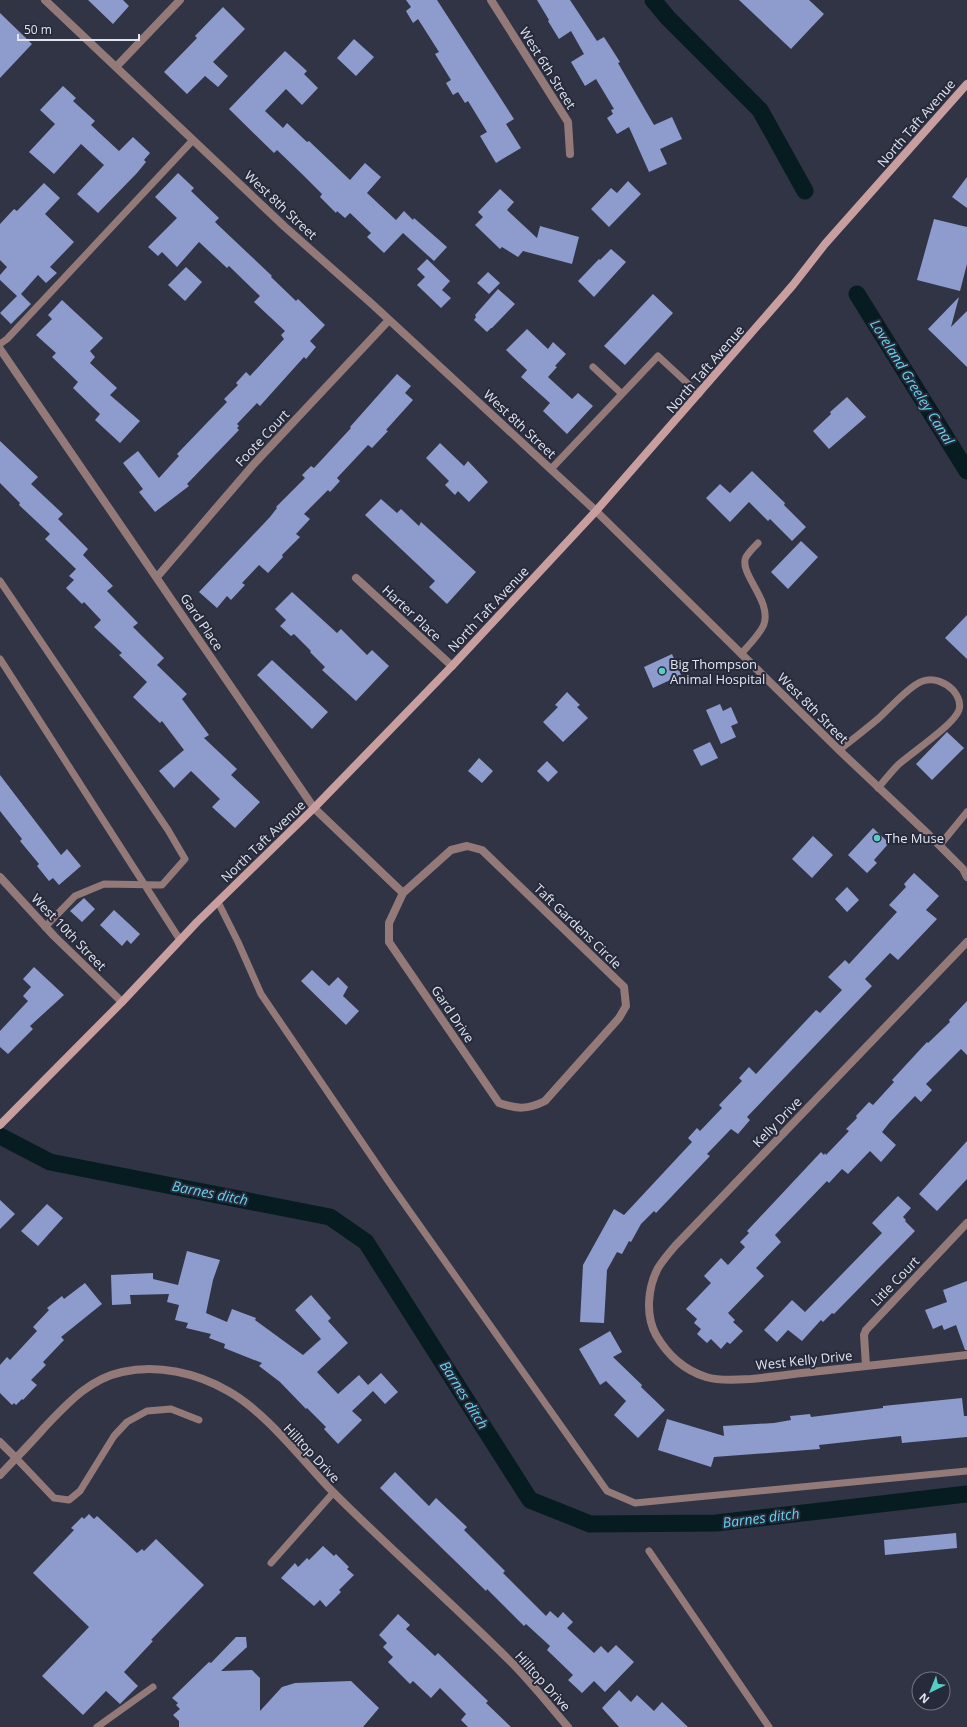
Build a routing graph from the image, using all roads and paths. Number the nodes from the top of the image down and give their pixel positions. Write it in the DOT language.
graph roads {
  1 [pos="45,0"];
  2 [pos="180,0"];
  3 [pos="491,0"];
  4 [pos="116,67"];
  5 [pos="967,84"];
  6 [pos="193,140"];
  7 [pos="570,154"];
  8 [pos="390,320"];
  9 [pos="0,344"];
  10 [pos="0,349"];
  11 [pos="593,366"];
  12 [pos="622,394"];
  13 [pos="698,394"];
  14 [pos="551,469"];
  15 [pos="596,511"];
  16 [pos="758,543"];
  17 [pos="157,576"];
  18 [pos="356,578"];
  19 [pos="0,581"];
  20 [pos="741,654"];
  21 [pos="0,659"];
  22 [pos="452,666"];
  23 [pos="839,750"];
  24 [pos="878,788"];
  25 [pos="314,808"];
  26 [pos="967,812"];
  27 [pos="940,845"];
  28 [pos="0,876"];
  29 [pos="967,876"];
  30 [pos="142,884"];
  31 [pos="403,894"];
  32 [pos="218,902"];
  33 [pos="45,927"];
  34 [pos="180,940"];
  35 [pos="967,942"];
  36 [pos="122,1002"];
  37 [pos="545,1101"];
  38 [pos="0,1125"];
  39 [pos="967,1223"];
  40 [pos="658,1338"];
  41 [pos="967,1355"];
  42 [pos="866,1366"];
  43 [pos="198,1420"];
  44 [pos="0,1442"];
  45 [pos="16,1458"];
  46 [pos="967,1471"];
  47 [pos="0,1475"];
  48 [pos="333,1492"];
  49 [pos="649,1551"];
  50 [pos="271,1563"];
  51 [pos="153,1687"];
  52 [pos="97,1727"];
  53 [pos="568,1727"];
  54 [pos="770,1727"];
  1 -- 4 [label="street, West 8th Street"];
  2 -- 4 [label="street"];
  3 -- 7 [label="street, West 6th Street"];
  4 -- 6 [label="street, West 8th Street"];
  5 -- 13 [label="main road, North Taft Avenue"];
  6 -- 8 [label="street, West 8th Street"];
  6 -- 9 [label="lane"];
  8 -- 14 [label="street, West 8th Street"];
  8 -- 17 [label="street, Foote Court"];
  10 -- 17 [label="street, Gard Place"];
  11 -- 12 [label="lane"];
  12 -- 13 [label="lane"];
  12 -- 14 [label="lane"];
  13 -- 15 [label="main road, North Taft Avenue"];
  14 -- 15 [label="street, West 8th Street"];
  15 -- 20 [label="street, West 8th Street"];
  15 -- 22 [label="main road, North Taft Avenue"];
  16 -- 20 [label="lane"];
  17 -- 25 [label="street, Gard Place"];
  18 -- 22 [label="street, Harter Place"];
  19 -- 30 [label="lane"];
  20 -- 23 [label="street, West 8th Street"];
  21 -- 30 [label="lane"];
  22 -- 25 [label="main road, North Taft Avenue"];
  23 -- 24 [label="street, West 8th Street"];
  23 -- 24 [label="lane"];
  24 -- 27 [label="street, West 8th Street"];
  25 -- 31 [label="street, Gard Place"];
  25 -- 32 [label="main road, North Taft Avenue"];
  26 -- 27 [label="lane"];
  27 -- 29 [label="street, West 8th Street"];
  28 -- 33 [label="street, West 10th Street"];
  30 -- 33 [label="lane"];
  30 -- 34 [label="lane"];
  31 -- 37 [label="street, Gard Drive"];
  31 -- 37 [label="street, Taft Gardens Circle"];
  32 -- 34 [label="main road, North Taft Avenue"];
  32 -- 46 [label="lane"];
  33 -- 36 [label="street, West 10th Street"];
  34 -- 36 [label="main road, North Taft Avenue"];
  35 -- 40 [label="street, Kelly Drive"];
  36 -- 38 [label="main road, North Taft Avenue"];
  39 -- 42 [label="street, Litle Court"];
  40 -- 42 [label="street, West Kelly Drive"];
  41 -- 42 [label="street, West Kelly Drive"];
  43 -- 45 [label="lane"];
  44 -- 45 [label="street"];
  45 -- 47 [label="street, Hilltop Drive"];
  45 -- 48 [label="street, Hilltop Drive"];
  48 -- 50 [label="lane"];
  48 -- 53 [label="street, Hilltop Drive"];
  49 -- 54 [label="lane"];
  51 -- 52 [label="lane"];
}
